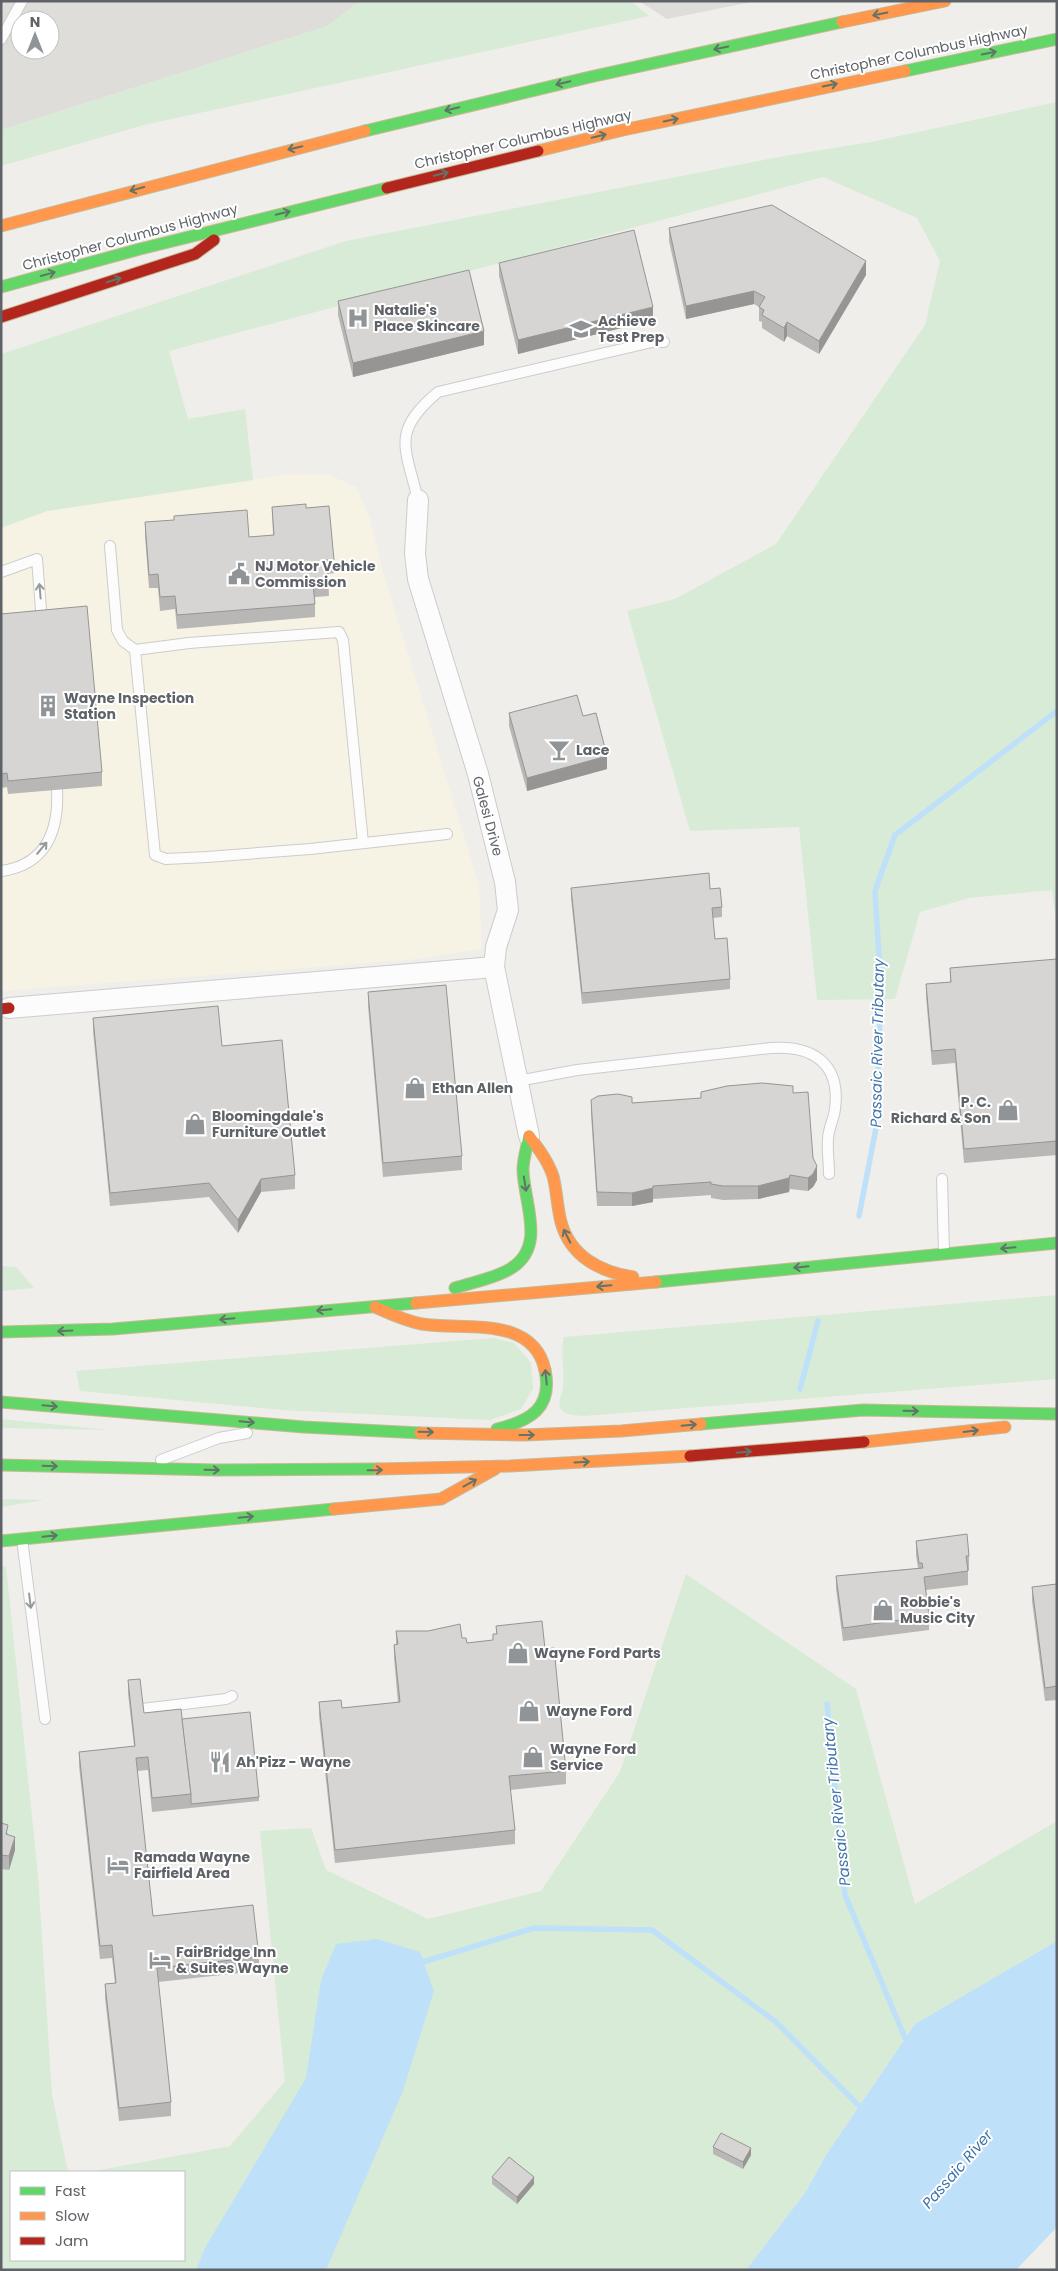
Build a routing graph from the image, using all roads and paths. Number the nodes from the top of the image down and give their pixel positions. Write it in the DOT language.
graph roads {
  1 [pos="22,1"];
  2 [pos="945,1"];
  3 [pos="1,39"];
  4 [pos="1057,40"];
  5 [pos="236,225"];
  6 [pos="1,226"];
  7 [pos="1,287"];
  8 [pos="1,317"];
  9 [pos="664,342"];
  10 [pos="418,500"];
  11 [pos="110,546"];
  12 [pos="1,572"];
  13 [pos="42,624"];
  14 [pos="135,650"];
  15 [pos="57,790"];
  16 [pos="447,834"];
  17 [pos="363,843"];
  18 [pos="1,871"];
  19 [pos="494,967"];
  20 [pos="5,1008"];
  21 [pos="518,1081"];
  22 [pos="529,1136"];
  23 [pos="829,1174"];
  24 [pos="942,1179"];
  25 [pos="1057,1244"];
  26 [pos="944,1253"];
  27 [pos="670,1280"];
  28 [pos="408,1302"];
  29 [pos="372,1306"];
  30 [pos="1,1332"];
  31 [pos="1,1402"];
  32 [pos="1057,1414"];
  33 [pos="1057,1421"];
  34 [pos="304,1427"];
  35 [pos="478,1433"];
  36 [pos="1,1464"];
  37 [pos="498,1467"];
  38 [pos="139,1469"];
  39 [pos="22,1538"];
  40 [pos="1,1541"];
  41 [pos="232,1696"];
  42 [pos="142,1709"];
  43 [pos="45,1719"];
  1 -- 3 [label="lane"];
  2 -- 6 [label="highway, one-way"];
  5 -- 4 [label="highway, Christopher Columbus Highway, one-way"];
  7 -- 5 [label="highway, Christopher Columbus Highway, one-way"];
  8 -- 5 [label="highway, one-way"];
  9 -- 10 [label="lane"];
  10 -- 19 [label="street, Galesi Drive"];
  11 -- 14 [label="lane"];
  13 -- 12 [label="lane, one-way"];
  14 -- 17 [label="lane"];
  14 -- 17 [label="lane"];
  18 -- 15 [label="lane, one-way"];
  16 -- 17 [label="lane"];
  19 -- 20 [label="street"];
  19 -- 21 [label="street, Galesi Drive"];
  21 -- 22 [label="street, Galesi Drive"];
  21 -- 23 [label="lane"];
  27 -- 22 [label="highway, one-way"];
  22 -- 28 [label="highway, one-way"];
  24 -- 26 [label="lane"];
  25 -- 26 [label="highway, one-way"];
  26 -- 27 [label="highway, one-way"];
  27 -- 28 [label="highway, one-way"];
  28 -- 29 [label="highway"];
  29 -- 30 [label="highway, one-way"];
  35 -- 29 [label="highway, one-way"];
  31 -- 34 [label="highway, one-way"];
  35 -- 32 [label="highway, one-way"];
  37 -- 33 [label="highway, one-way"];
  34 -- 35 [label="highway, one-way"];
  34 -- 38 [label="lane"];
  36 -- 38 [label="highway, one-way"];
  38 -- 37 [label="highway, one-way"];
  39 -- 37 [label="highway, one-way"];
  39 -- 40 [label="highway"];
  39 -- 43 [label="lane, one-way"];
  41 -- 42 [label="lane"];
}
